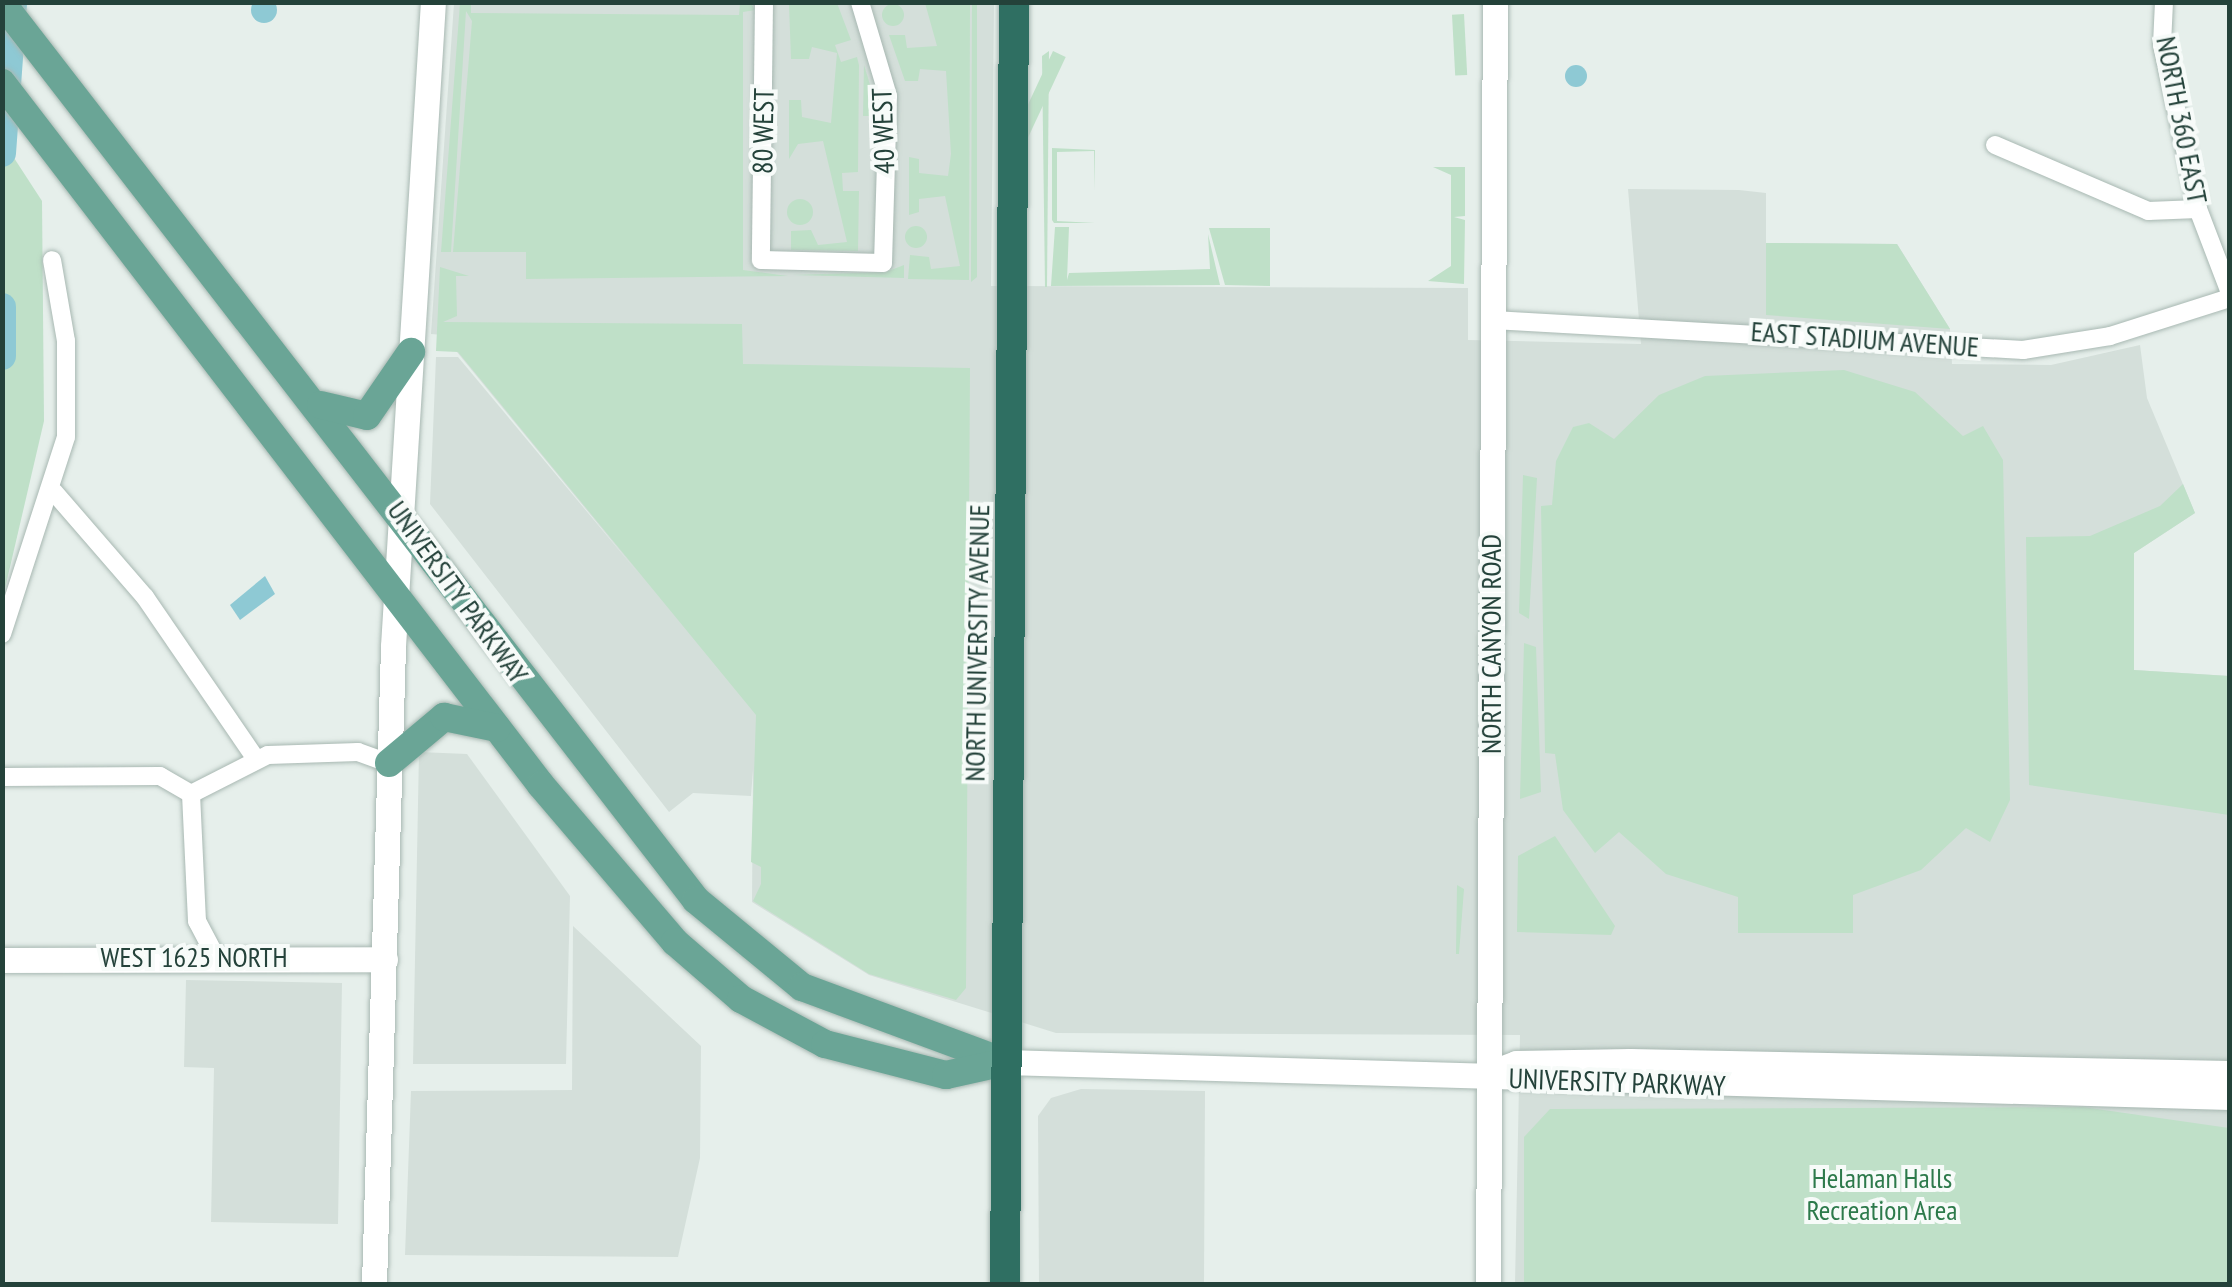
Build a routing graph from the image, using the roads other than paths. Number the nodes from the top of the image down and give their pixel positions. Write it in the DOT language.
graph roads {
  1 [pos="433,2"];
  2 [pos="764,2"];
  3 [pos="860,2"];
  4 [pos="1014,2"];
  5 [pos="1495,2"];
  6 [pos="2164,2"];
  7 [pos="2,3"];
  8 [pos="2,83"];
  9 [pos="1995,145"];
  10 [pos="2198,209"];
  11 [pos="52,260"];
  12 [pos="884,263"];
  13 [pos="2230,296"];
  14 [pos="1493,320"];
  15 [pos="411,352"];
  16 [pos="317,402"];
  17 [pos="54,492"];
  18 [pos="401,516"];
  19 [pos="396,592"];
  20 [pos="2,634"];
  21 [pos="500,732"];
  22 [pos="256,760"];
  23 [pos="389,763"];
  24 [pos="2,777"];
  25 [pos="191,794"];
  26 [pos="216,956"];
  27 [pos="385,958"];
  28 [pos="2,960"];
  29 [pos="1005,1062"];
  30 [pos="2230,1072"];
  31 [pos="1485,1075"];
  32 [pos="2230,1098"];
  33 [pos="374,1284"];
  34 [pos="1005,1284"];
  35 [pos="1488,1284"];
  1 -- 15 [label="main road"];
  2 -- 12 [label="street, 80 WEST"];
  3 -- 12 [label="street, 40 WEST"];
  4 -- 29 [label="highway, NORTH UNIVERSITY AVENUE"];
  5 -- 14 [label="main road, NORTH CANYON ROAD"];
  6 -- 10 [label="street, NORTH 360 EAST"];
  7 -- 16 [label="main road, UNIVERSITY PARKWAY"];
  8 -- 19 [label="main road, UNIVERSITY PARKWAY"];
  9 -- 10 [label="street"];
  10 -- 13 [label="street, NORTH 360 EAST"];
  11 -- 17 [label="street"];
  13 -- 14 [label="street, EAST STADIUM AVENUE"];
  14 -- 31 [label="main road, NORTH CANYON ROAD"];
  15 -- 16 [label="main road"];
  15 -- 18 [label="main road"];
  16 -- 18 [label="main road, UNIVERSITY PARKWAY"];
  17 -- 20 [label="street"];
  17 -- 22 [label="street"];
  18 -- 19 [label="main road"];
  18 -- 29 [label="main road, UNIVERSITY PARKWAY"];
  19 -- 21 [label="main road, UNIVERSITY PARKWAY"];
  19 -- 23 [label="main road"];
  21 -- 23 [label="main road"];
  21 -- 29 [label="main road, UNIVERSITY PARKWAY"];
  22 -- 23 [label="street"];
  22 -- 25 [label="street"];
  23 -- 27 [label="main road"];
  24 -- 25 [label="street"];
  25 -- 26 [label="street"];
  26 -- 27 [label="main road, WEST 1625 NORTH"];
  26 -- 28 [label="main road, WEST 1625 NORTH"];
  27 -- 33 [label="main road"];
  29 -- 31 [label="main road, UNIVERSITY PARKWAY"];
  29 -- 34 [label="highway, NORTH UNIVERSITY AVENUE"];
  30 -- 31 [label="main road, UNIVERSITY PARKWAY"];
  31 -- 32 [label="main road, UNIVERSITY PARKWAY"];
  31 -- 35 [label="main road, NORTH CANYON ROAD"];
}
